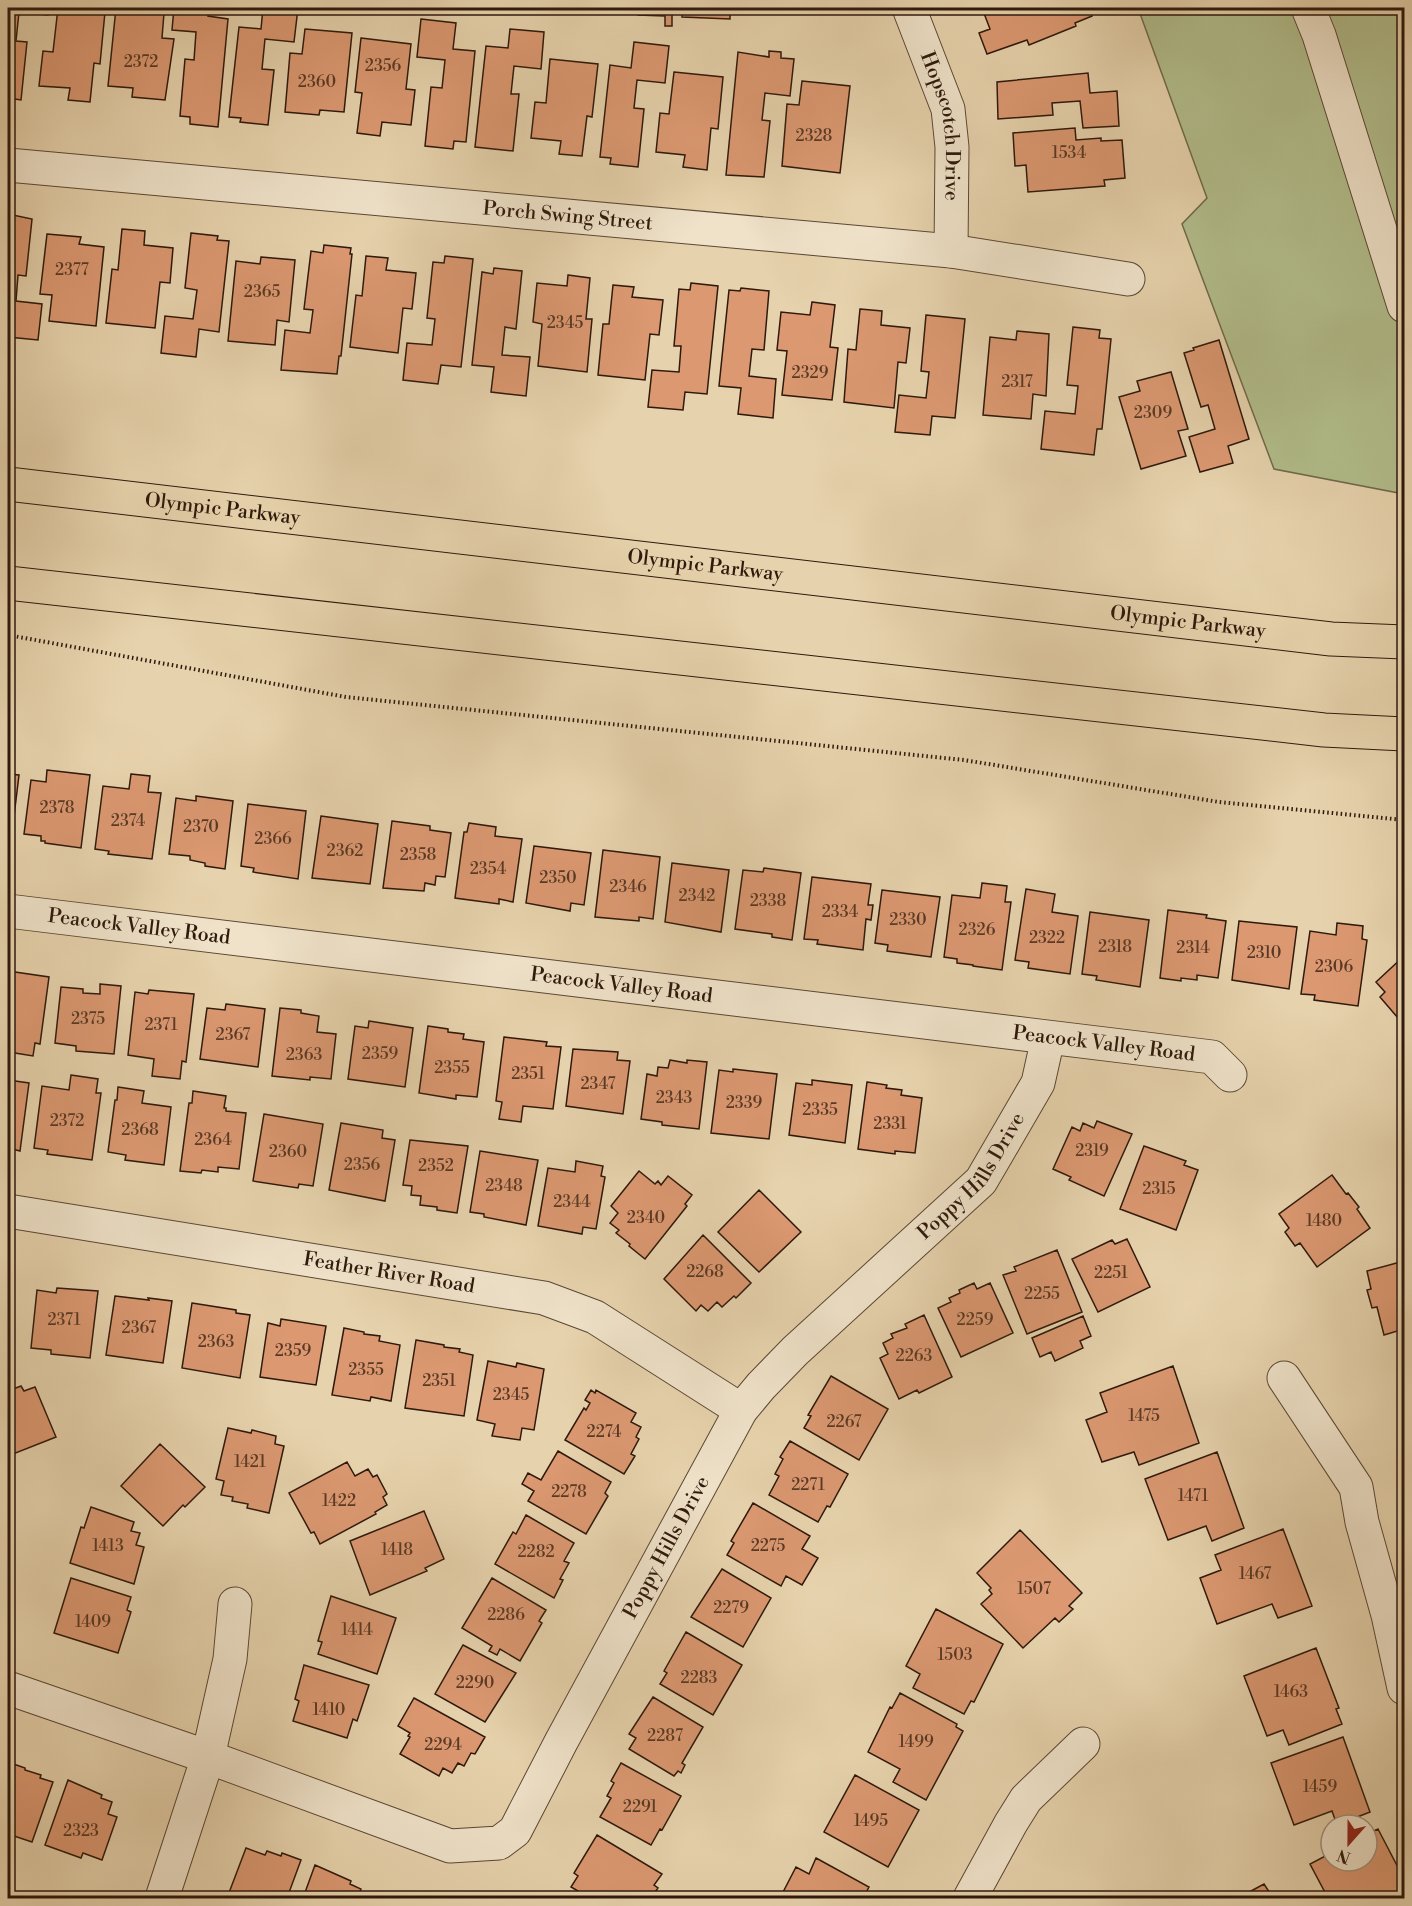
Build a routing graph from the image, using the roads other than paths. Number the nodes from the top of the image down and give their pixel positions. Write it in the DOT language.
graph roads {
  1 [pos="909,8"];
  2 [pos="1308,8"];
  3 [pos="8,165"];
  4 [pos="951,251"];
  5 [pos="1128,279"];
  6 [pos="1404,306"];
  7 [pos="8,484"];
  8 [pos="8,583"];
  9 [pos="1404,642"];
  10 [pos="1404,734"];
  11 [pos="8,911"];
  12 [pos="1048,1038"];
  13 [pos="1230,1075"];
  14 [pos="8,1211"];
  15 [pos="1284,1378"];
  16 [pos="741,1410"];
  17 [pos="235,1604"];
  18 [pos="8,1688"];
  19 [pos="1404,1688"];
  20 [pos="1083,1744"];
  21 [pos="208,1757"];
  22 [pos="162,1899"];
  23 [pos="970,1899"];
  1 -- 4 [label="street, Hopscotch Drive"];
  2 -- 6 [label="street"];
  3 -- 4 [label="street, Porch Swing Street"];
  4 -- 5 [label="street, Porch Swing Street"];
  7 -- 9 [label="main road, Olympic Parkway"];
  8 -- 10 [label="main road"];
  11 -- 12 [label="street, Peacock Valley Road"];
  12 -- 13 [label="street, Peacock Valley Road"];
  12 -- 16 [label="street, Poppy Hills Drive"];
  14 -- 16 [label="street, Feather River Road"];
  15 -- 19 [label="street"];
  16 -- 21 [label="street, Poppy Hills Drive"];
  17 -- 21 [label="street"];
  18 -- 21 [label="street, Poppy Hills Drive"];
  20 -- 23 [label="street"];
  21 -- 22 [label="street"];
}
